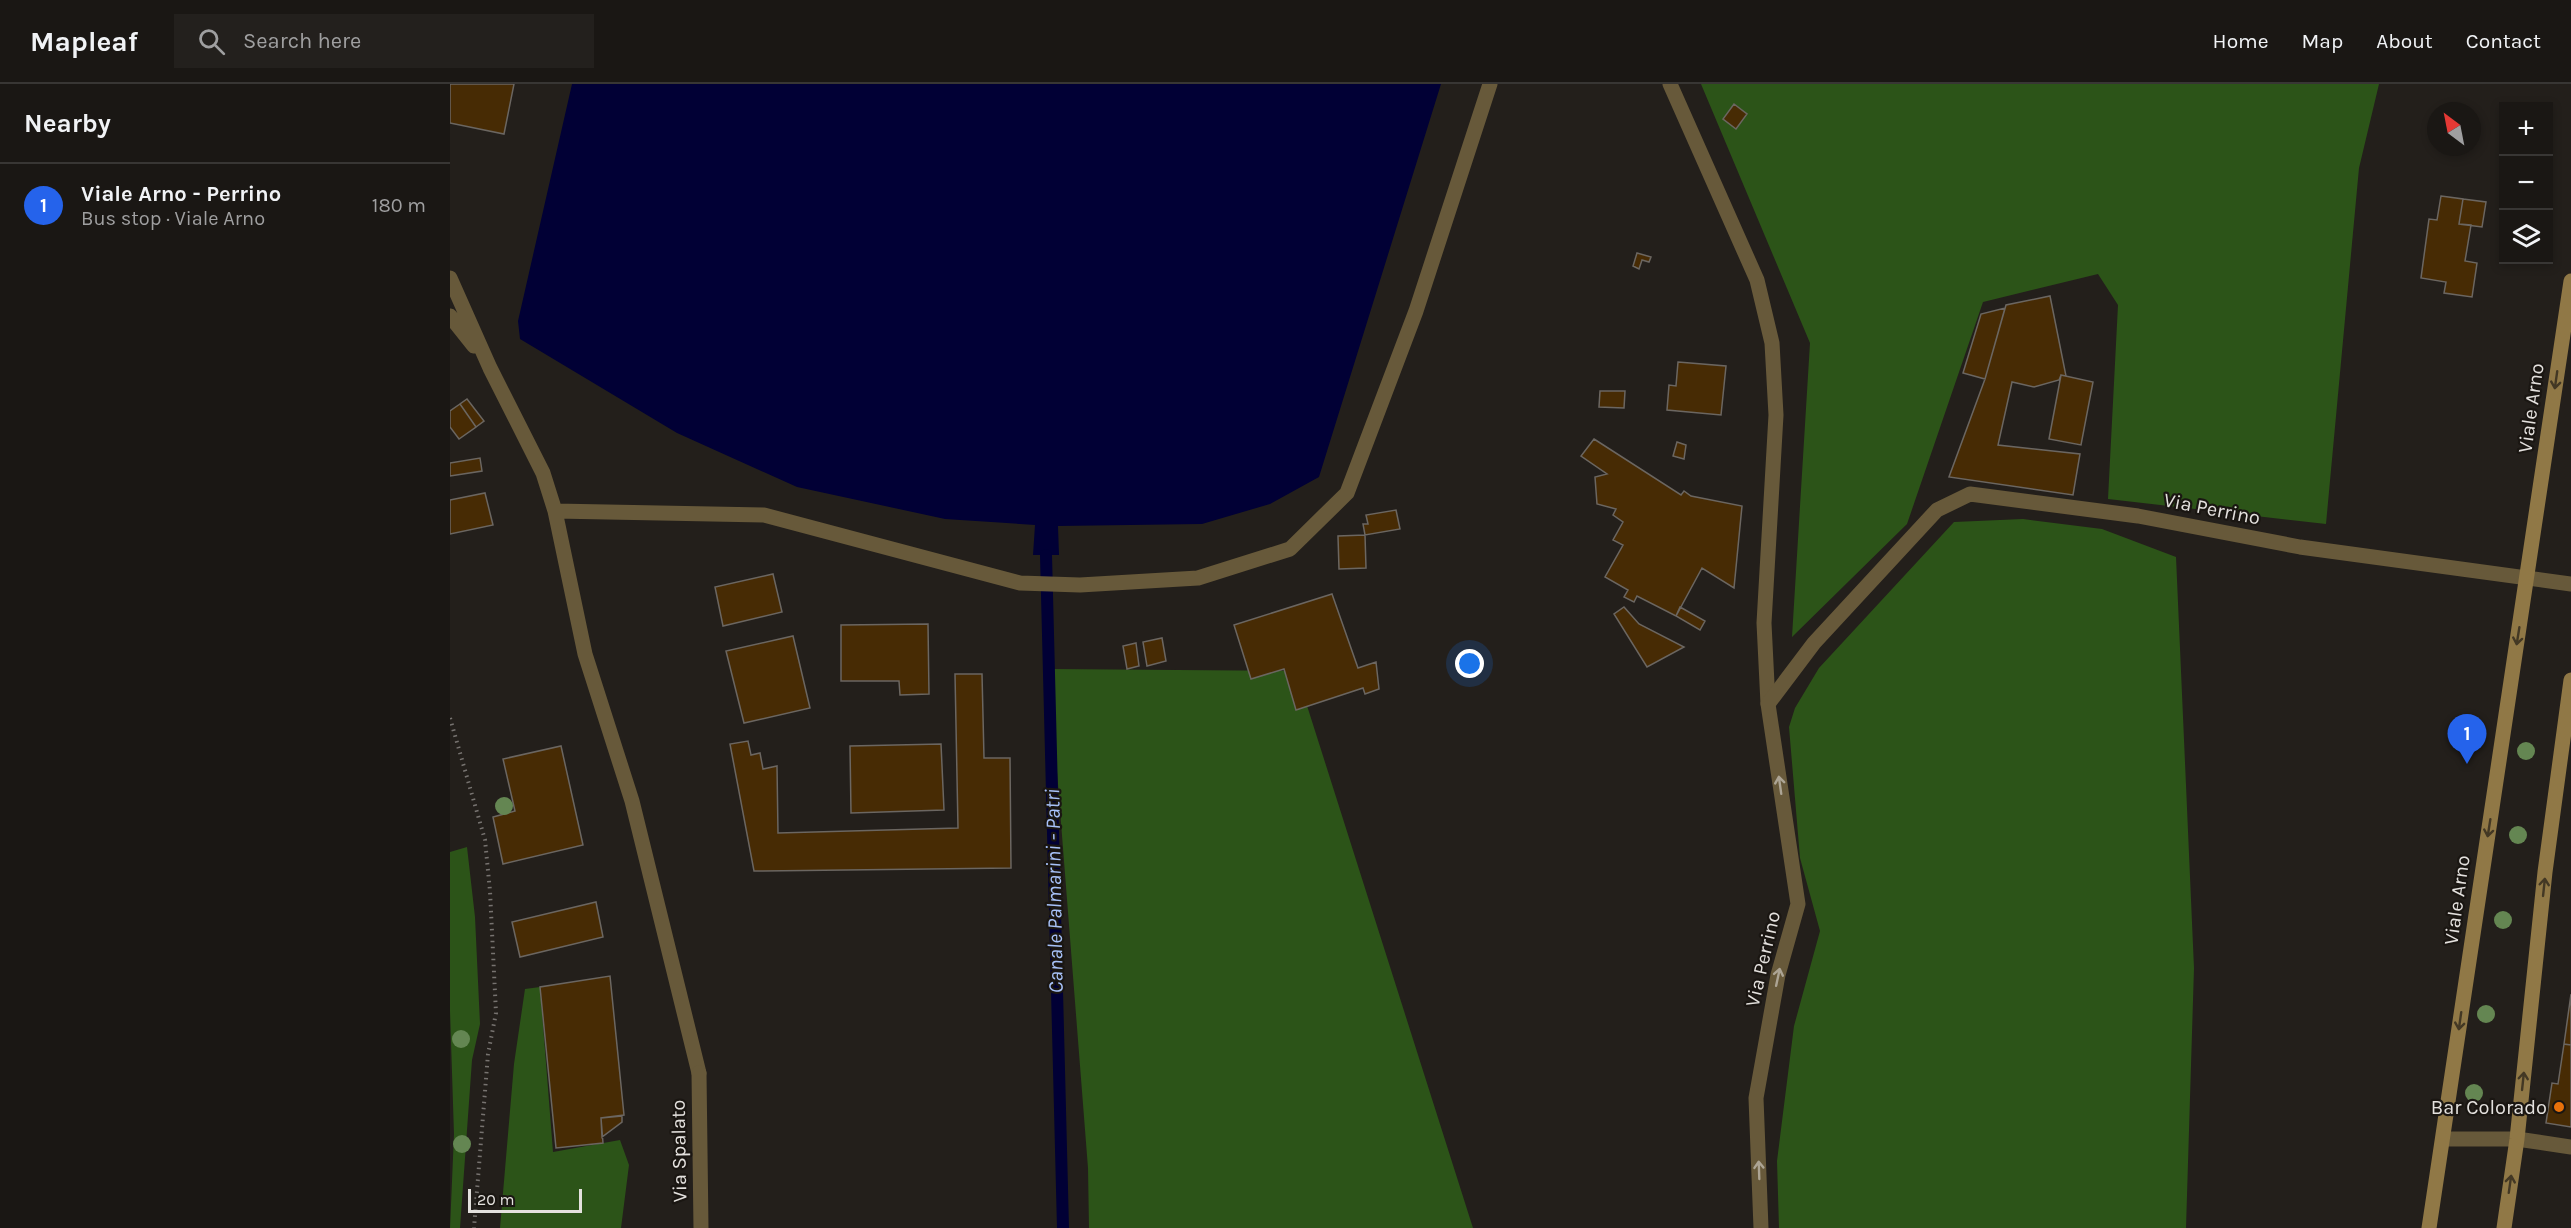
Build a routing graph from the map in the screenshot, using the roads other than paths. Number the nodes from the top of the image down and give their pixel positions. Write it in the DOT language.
graph roads {
  1 [pos="1490,84"];
  2 [pos="1670,84"];
  3 [pos="450,278"];
  4 [pos="2571,281"];
  5 [pos="450,315"];
  6 [pos="490,368"];
  7 [pos="555,511"];
  8 [pos="2527,578"];
  9 [pos="2571,584"];
  10 [pos="2571,680"];
  11 [pos="1768,704"];
  12 [pos="2443,1139"];
  13 [pos="2517,1139"];
  14 [pos="2571,1147"];
  15 [pos="700,1228"];
  16 [pos="1761,1228"];
  17 [pos="2429,1228"];
  18 [pos="2504,1228"];
  1 -- 7 [label="street"];
  2 -- 11 [label="street, Via Perrino"];
  3 -- 6 [label="street"];
  4 -- 8 [label="main road, Viale Arno, one-way"];
  5 -- 6 [label="street"];
  6 -- 7 [label="street, Via Spalato"];
  7 -- 15 [label="street, Via Spalato"];
  8 -- 9 [label="street"];
  8 -- 11 [label="street, Via Perrino"];
  8 -- 12 [label="main road, Viale Arno, one-way"];
  13 -- 10 [label="main road, one-way"];
  16 -- 11 [label="street, Via Perrino, one-way"];
  12 -- 13 [label="street"];
  12 -- 17 [label="main road, Viale Arno"];
  13 -- 14 [label="street"];
  18 -- 13 [label="main road, one-way"];
}
